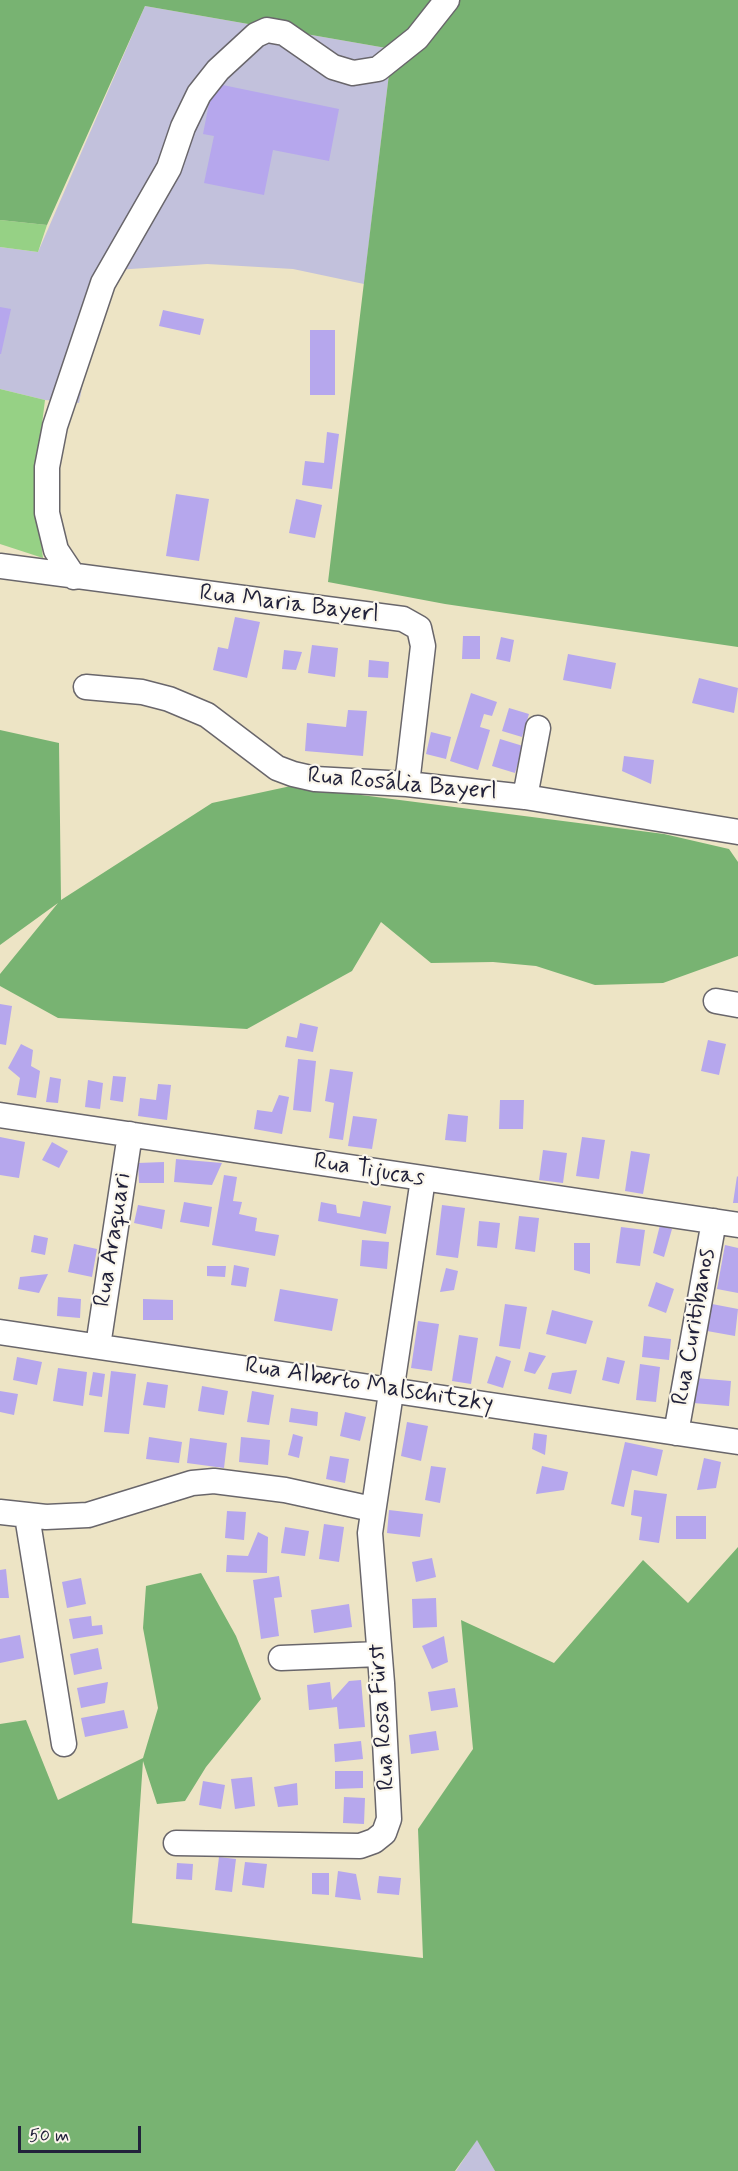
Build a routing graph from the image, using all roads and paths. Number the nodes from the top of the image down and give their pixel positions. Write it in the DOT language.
graph roads {
  1 [pos="447,0"];
  2 [pos="0,566"];
  3 [pos="74,577"];
  4 [pos="86,687"];
  5 [pos="538,728"];
  6 [pos="407,784"];
  7 [pos="525,797"];
  8 [pos="738,832"];
  9 [pos="0,1114"];
  10 [pos="130,1134"];
  11 [pos="423,1179"];
  12 [pos="714,1221"];
  13 [pos="738,1225"];
  14 [pos="0,1332"];
  15 [pos="98,1346"];
  16 [pos="392,1389"];
  17 [pos="676,1433"];
  18 [pos="738,1442"];
  19 [pos="372,1509"];
  20 [pos="0,1512"];
  21 [pos="27,1516"];
  22 [pos="379,1654"];
  23 [pos="281,1658"];
  24 [pos="64,1744"];
  25 [pos="176,1843"];
  1 -- 3 [label="street"];
  2 -- 3 [label="street, Rua Maria Bayerl"];
  3 -- 6 [label="street, Rua Maria Bayerl"];
  4 -- 6 [label="street, Rua Rosália Bayerl"];
  5 -- 7 [label="street"];
  6 -- 7 [label="street, Rua Rosália Bayerl"];
  7 -- 8 [label="street, Rua Rosália Bayerl"];
  9 -- 10 [label="street, Rua Tijucas"];
  10 -- 11 [label="street, Rua Tijucas"];
  10 -- 15 [label="street, Rua Araquari"];
  11 -- 12 [label="street, Rua Tijucas"];
  11 -- 16 [label="street, Rua Rosa Fürst"];
  12 -- 13 [label="street, Rua Tijucas"];
  12 -- 17 [label="street, Rua Curitibanos"];
  14 -- 15 [label="street, Rua Alberto Malschitzky"];
  15 -- 16 [label="street, Rua Alberto Malschitzky"];
  16 -- 17 [label="street, Rua Alberto Malschitzky"];
  16 -- 19 [label="street, Rua Rosa Fürst"];
  17 -- 18 [label="street, Rua Alberto Malschitzky"];
  19 -- 21 [label="street"];
  19 -- 22 [label="street, Rua Rosa Fürst"];
  20 -- 21 [label="street"];
  21 -- 24 [label="street"];
  22 -- 23 [label="street"];
  22 -- 25 [label="street, Rua Rosa Fürst"];
}
